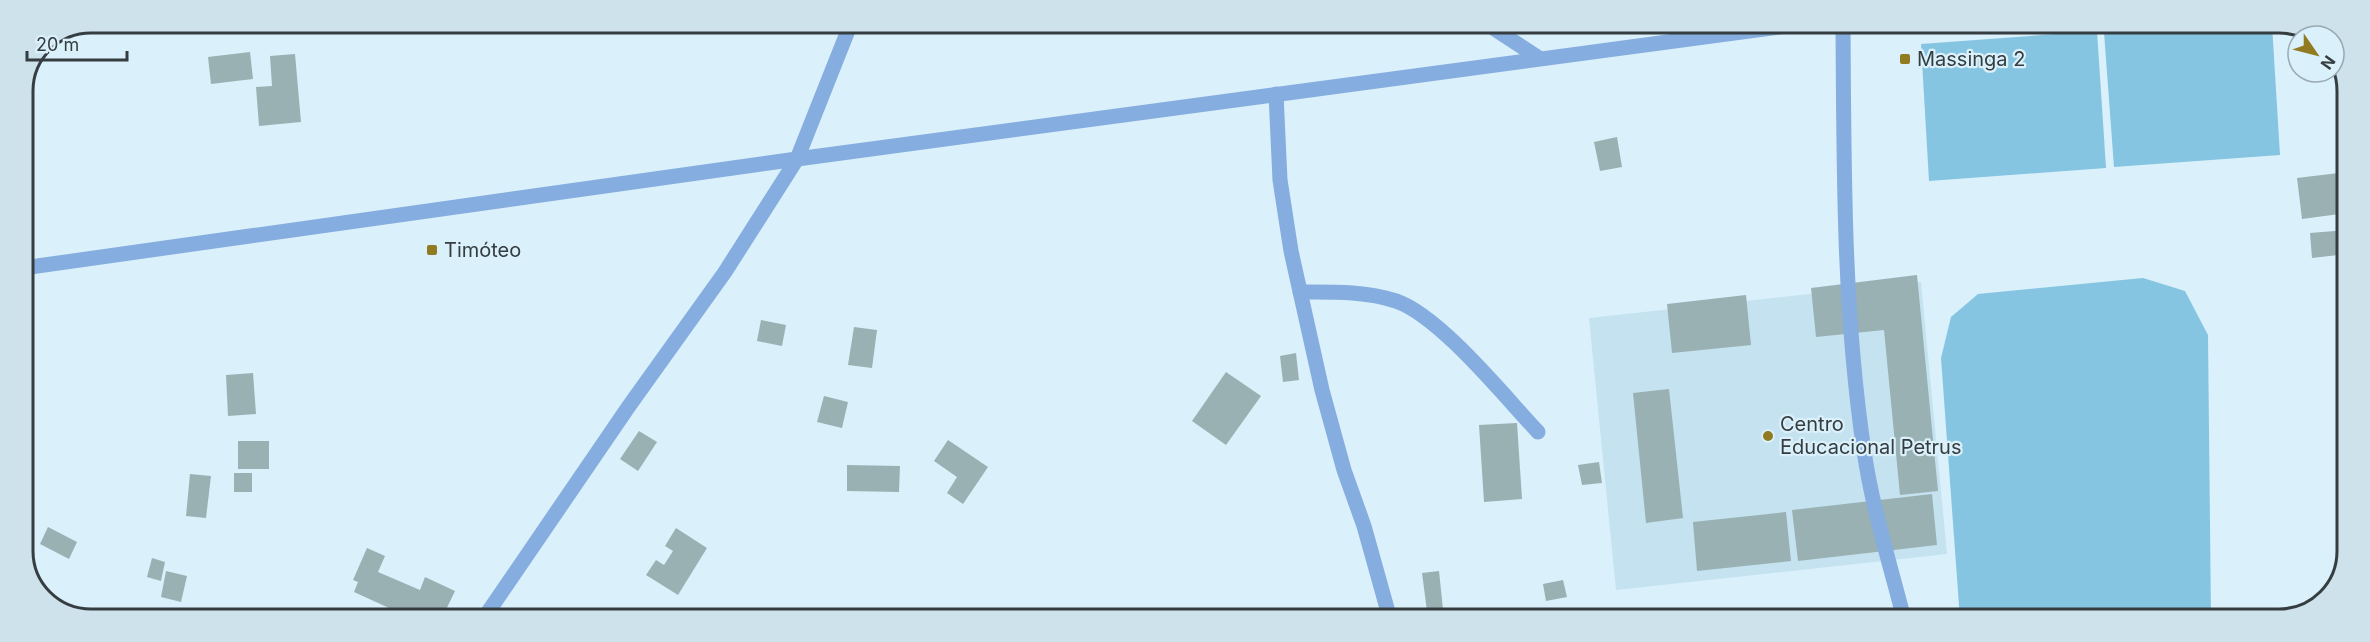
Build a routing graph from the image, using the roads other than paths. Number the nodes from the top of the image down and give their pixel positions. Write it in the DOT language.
graph roads {
  1 [pos="847,33"];
  2 [pos="1500,33"];
  3 [pos="1732,33"];
  4 [pos="1843,33"];
  5 [pos="1539,58"];
  6 [pos="1276,94"];
  7 [pos="797,159"];
  8 [pos="33,266"];
  9 [pos="1300,292"];
  10 [pos="1538,432"];
  11 [pos="489,609"];
  12 [pos="1387,609"];
  13 [pos="1902,609"];
  1 -- 7 [label="street"];
  2 -- 5 [label="street"];
  3 -- 5 [label="street"];
  4 -- 13 [label="street"];
  5 -- 6 [label="street"];
  6 -- 7 [label="street"];
  6 -- 9 [label="street"];
  7 -- 8 [label="street"];
  7 -- 11 [label="street"];
  9 -- 10 [label="street"];
  9 -- 12 [label="street"];
}
